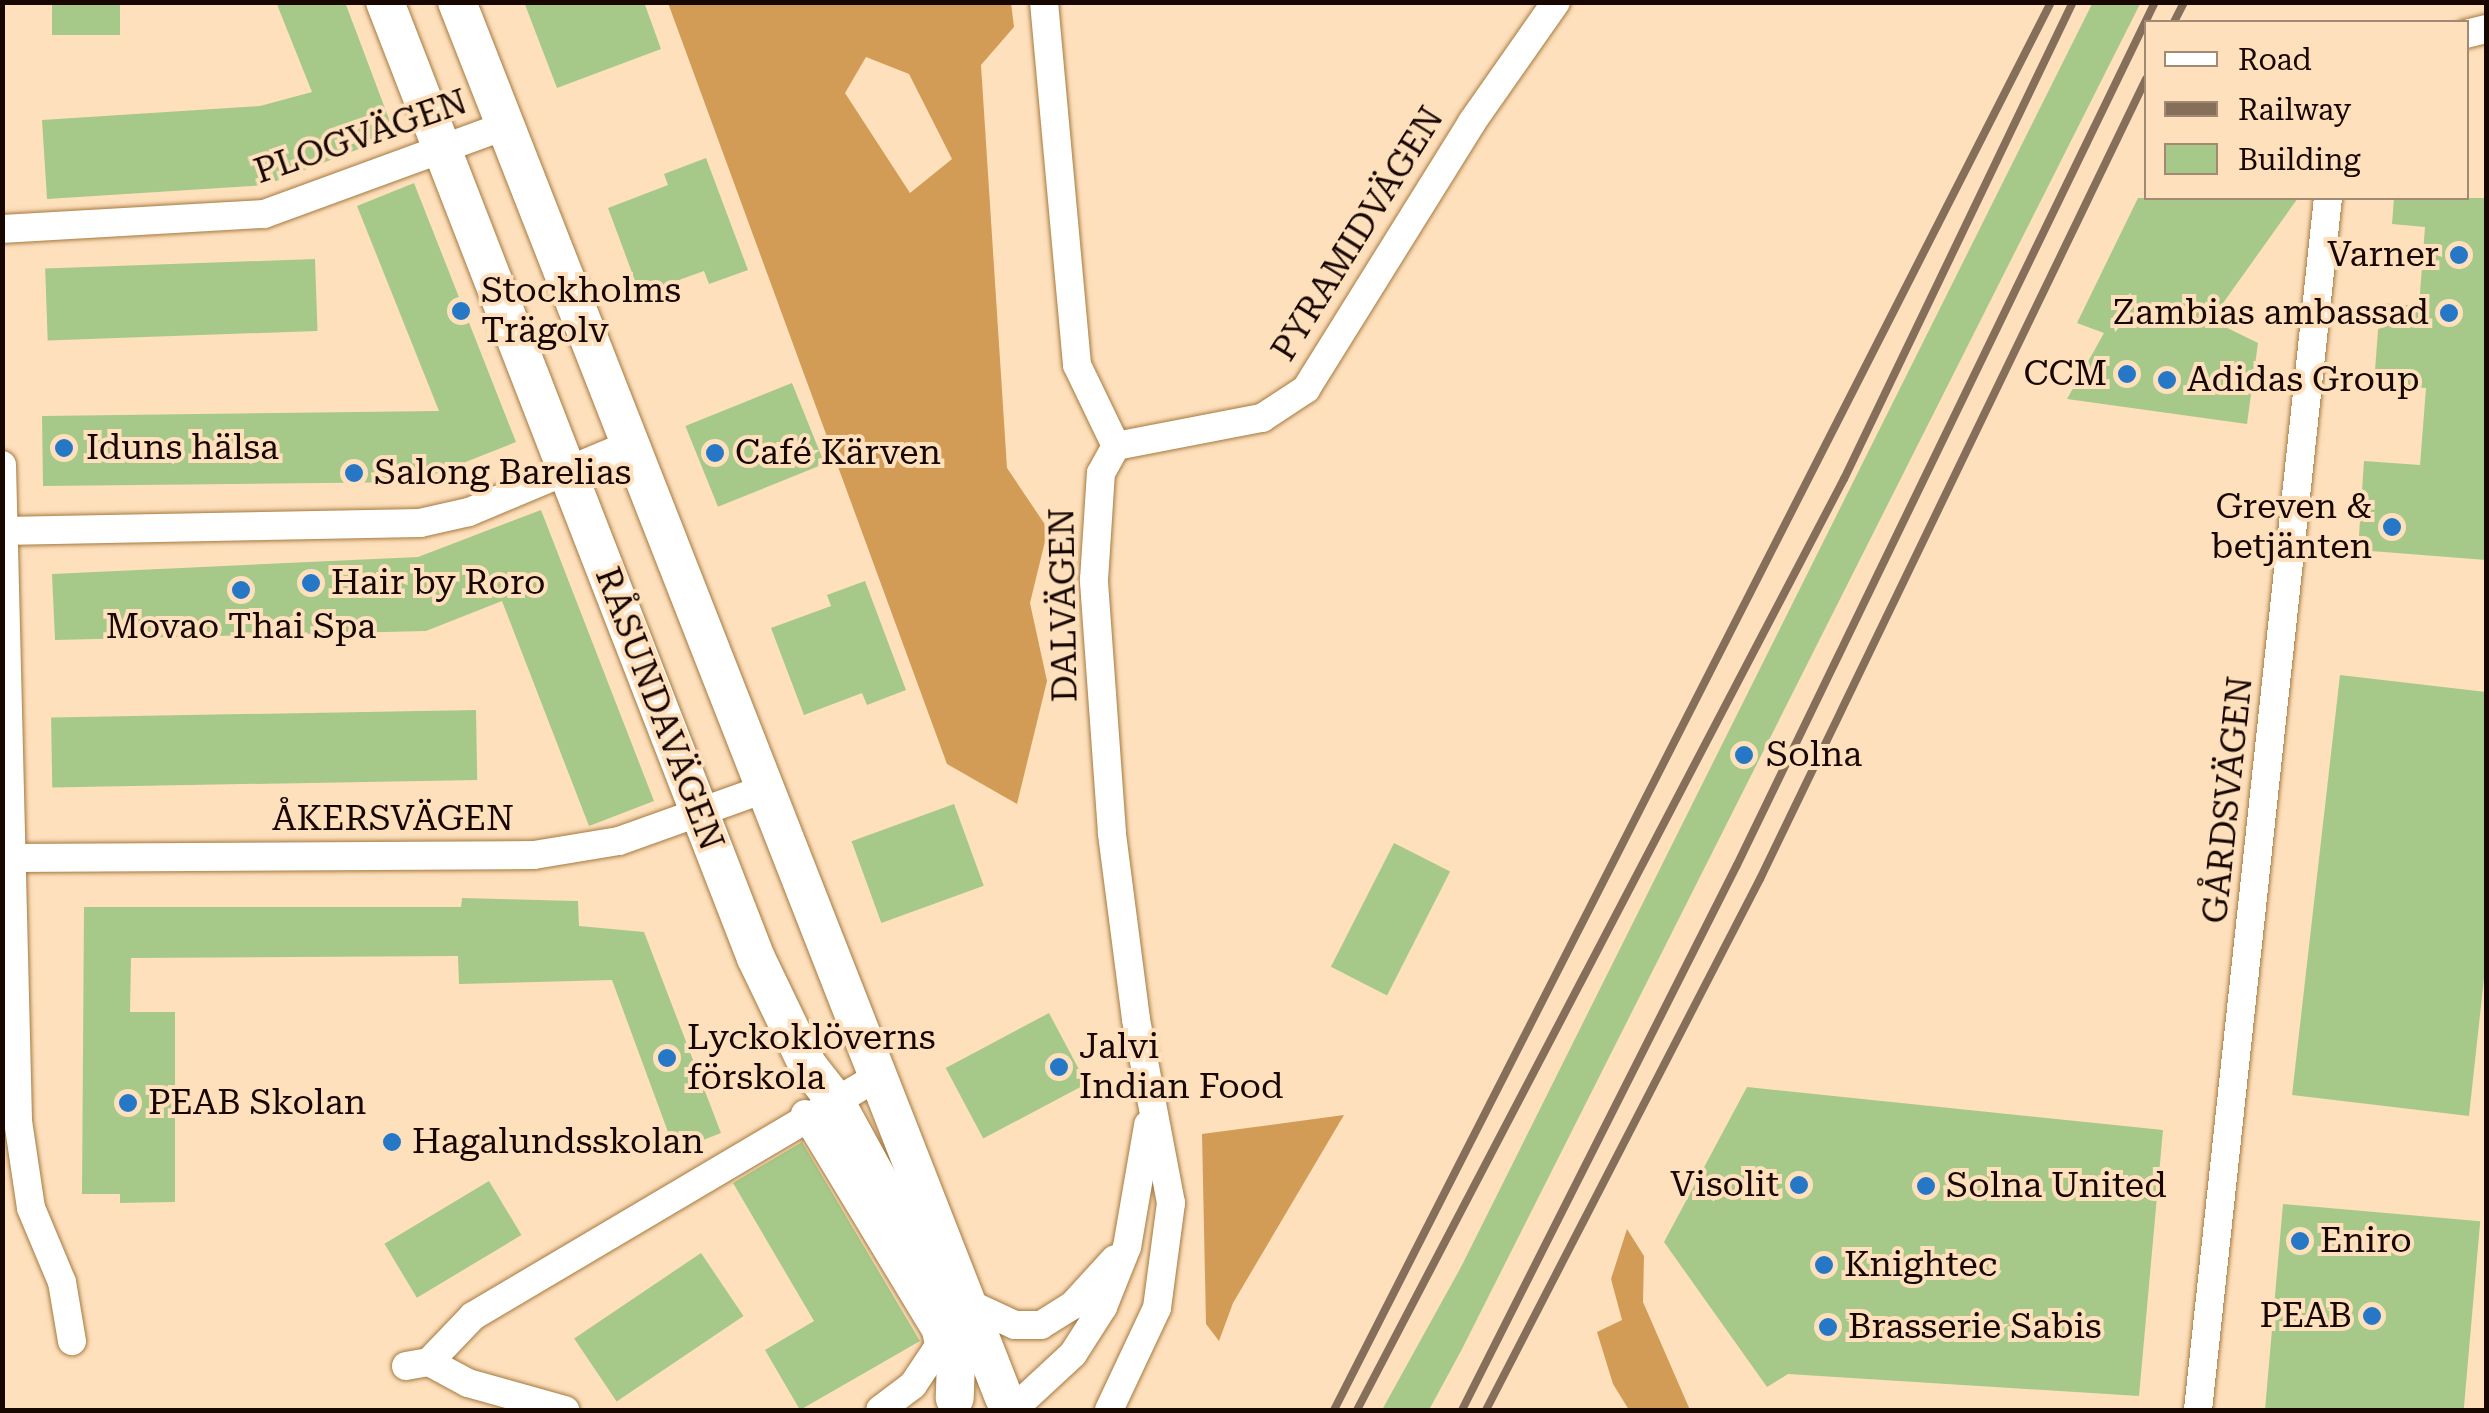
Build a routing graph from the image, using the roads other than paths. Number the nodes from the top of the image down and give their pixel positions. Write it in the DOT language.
graph roads {
  1 [pos="385,2"];
  2 [pos="456,2"];
  3 [pos="1044,2"];
  4 [pos="1556,2"];
  5 [pos="505,126"];
  6 [pos="442,150"];
  7 [pos="2328,200"];
  8 [pos="2,229"];
  9 [pos="628,445"];
  10 [pos="1116,446"];
  11 [pos="2,465"];
  12 [pos="567,469"];
  13 [pos="4,531"];
  14 [pos="764,789"];
  15 [pos="700,812"];
  16 [pos="12,858"];
  17 [pos="876,1078"];
  18 [pos="1152,1099"];
  19 [pos="820,1107"];
  20 [pos="1126,1247"];
  21 [pos="974,1306"];
  22 [pos="72,1341"];
  23 [pos="931,1398"];
  24 [pos="1016,1404"];
  25 [pos="565,1410"];
  26 [pos="880,1410"];
  27 [pos="1109,1410"];
  28 [pos="2198,1410"];
  1 -- 6 [label="street, RÅSUNDAVÄGEN"];
  2 -- 5 [label="street, RÅSUNDAVÄGEN"];
  3 -- 10 [label="street"];
  4 -- 10 [label="street, PYRAMIDVÄGEN"];
  5 -- 6 [label="street, PLOGVÄGEN"];
  5 -- 9 [label="street, RÅSUNDAVÄGEN"];
  6 -- 8 [label="street, PLOGVÄGEN"];
  6 -- 12 [label="street, RÅSUNDAVÄGEN"];
  7 -- 28 [label="street, GÅRDSVÄGEN"];
  9 -- 12 [label="street"];
  9 -- 14 [label="street, RÅSUNDAVÄGEN"];
  10 -- 18 [label="street, DALVÄGEN"];
  11 -- 13 [label="street"];
  12 -- 13 [label="street"];
  12 -- 15 [label="street, RÅSUNDAVÄGEN"];
  13 -- 16 [label="street"];
  14 -- 15 [label="street, ÅKERSVÄGEN"];
  14 -- 17 [label="street, RÅSUNDAVÄGEN"];
  15 -- 16 [label="street, ÅKERSVÄGEN"];
  15 -- 19 [label="street, RÅSUNDAVÄGEN"];
  16 -- 22 [label="street"];
  17 -- 19 [label="street"];
  17 -- 21 [label="street, RÅSUNDAVÄGEN"];
  18 -- 20 [label="street, DALVÄGEN"];
  18 -- 27 [label="street, DALVÄGEN"];
  19 -- 23 [label="street, RÅSUNDAVÄGEN"];
  19 -- 25 [label="street"];
  20 -- 21 [label="street"];
  20 -- 24 [label="street, DALVÄGEN"];
  21 -- 24 [label="street, RÅSUNDAVÄGEN"];
  23 -- 24 [label="street"];
  23 -- 26 [label="street"];
}
